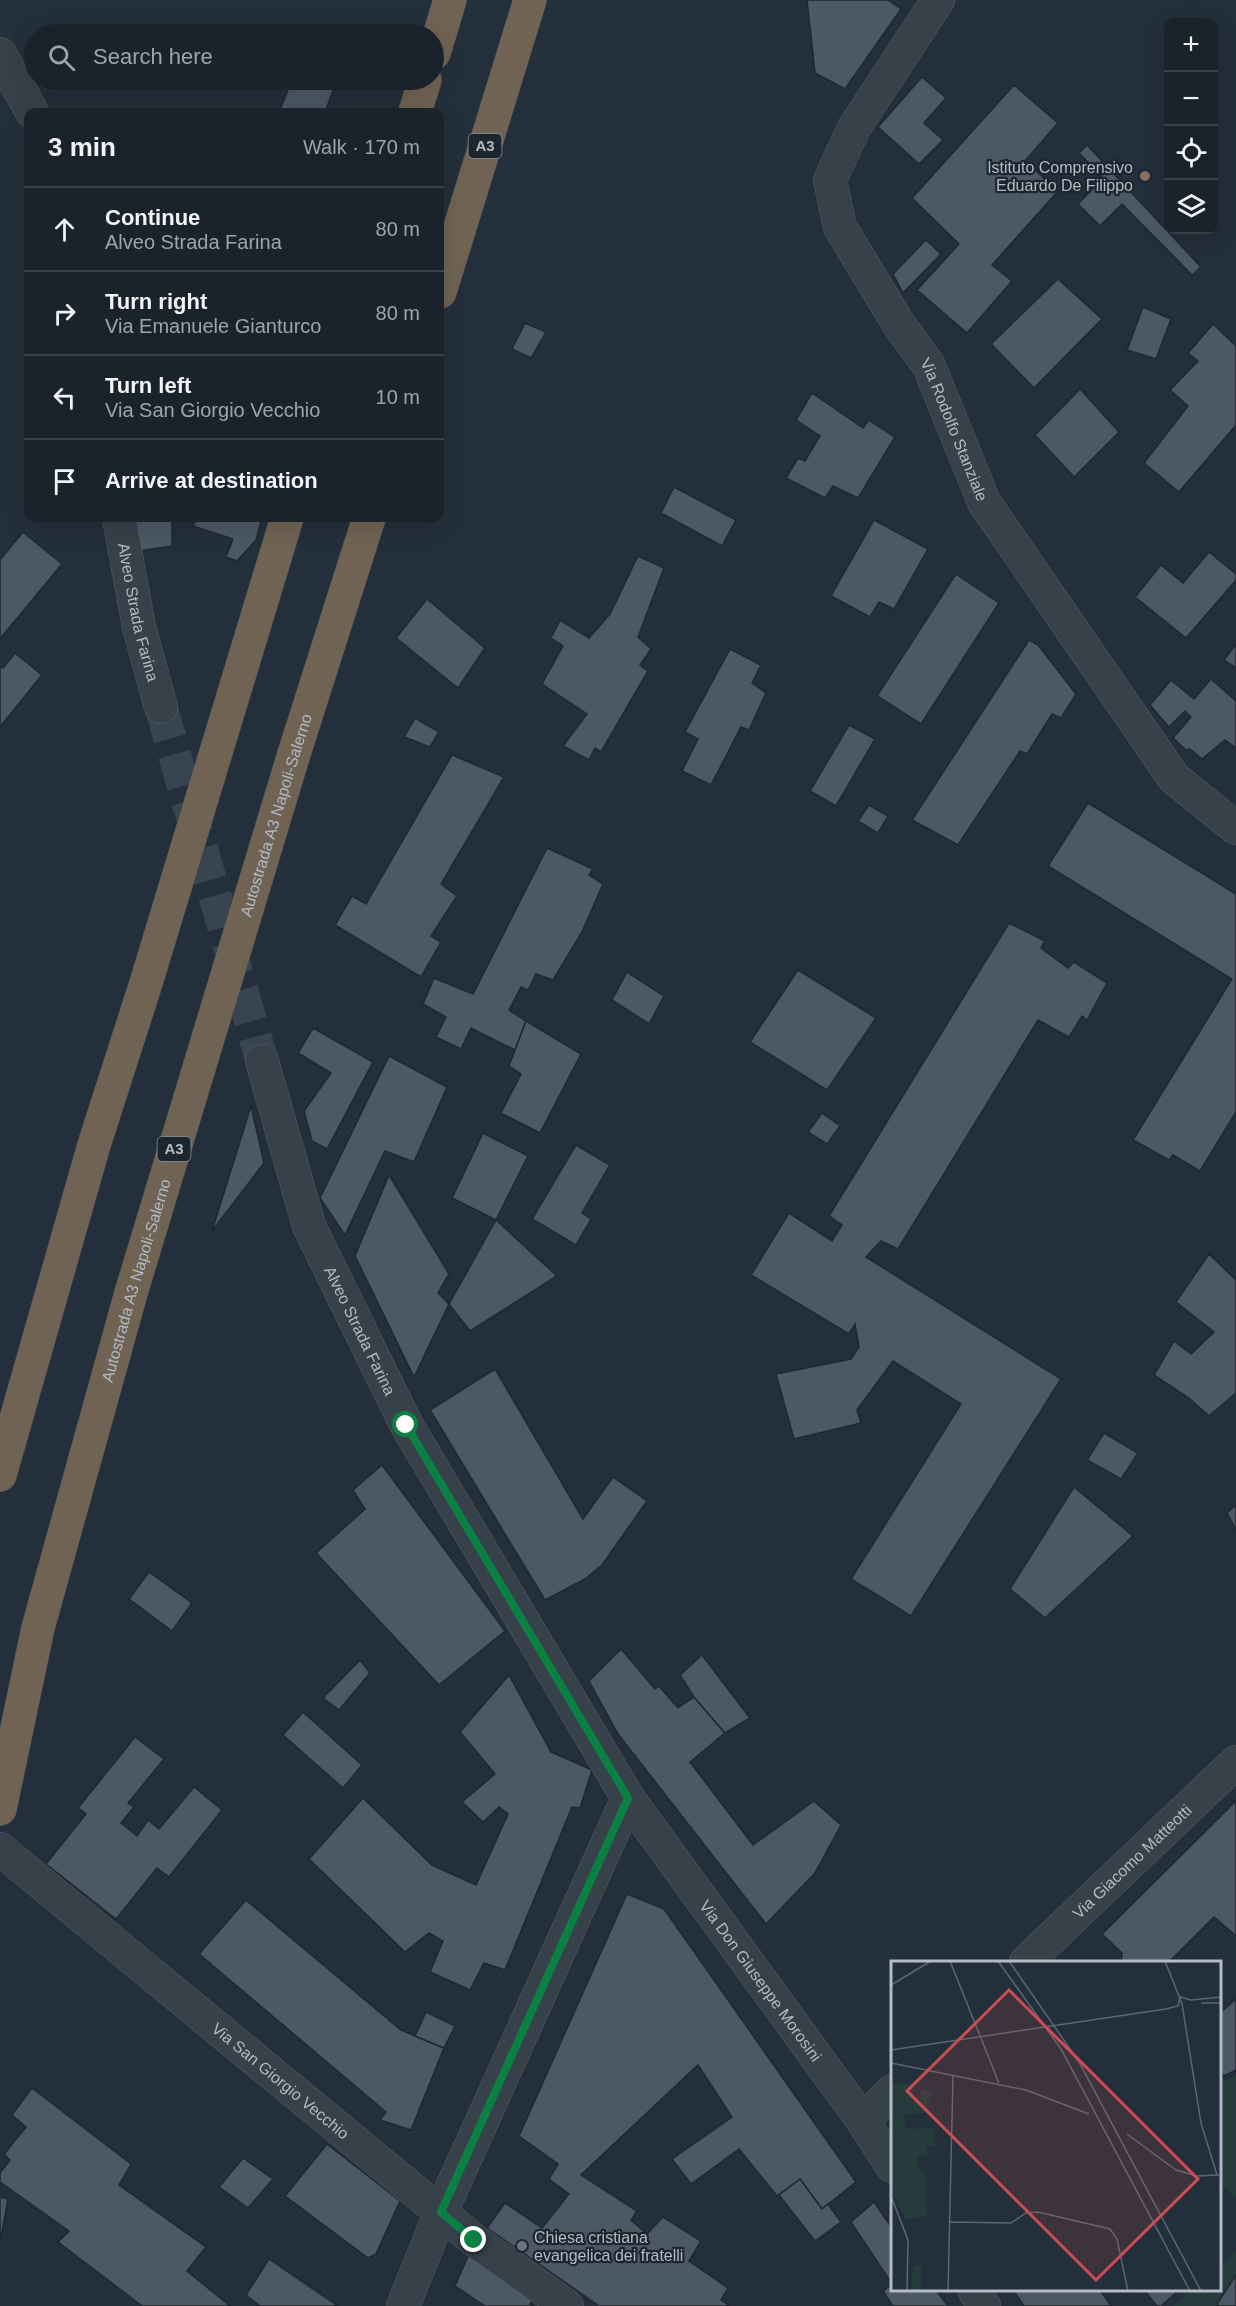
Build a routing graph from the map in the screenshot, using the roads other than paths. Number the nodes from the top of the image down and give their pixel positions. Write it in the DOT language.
graph roads {
  1 [pos="450,0"];
  2 [pos="530,0"];
  3 [pos="938,0"];
  4 [pos="443,24"];
  5 [pos="0,54"];
  6 [pos="422,90"];
  7 [pos="30,108"];
  8 [pos="416,108"];
  9 [pos="444,279"];
  10 [pos="120,522"];
  11 [pos="286,522"];
  12 [pos="368,522"];
  13 [pos="161,707"];
  14 [pos="1236,828"];
  15 [pos="261,1061"];
  16 [pos="0,1475"];
  17 [pos="1236,1762"];
  18 [pos="2,1798"];
  19 [pos="628,1798"];
  20 [pos="0,1849"];
  21 [pos="1027,1961"];
  22 [pos="891,2092"];
  23 [pos="863,2121"];
  24 [pos="891,2164"];
  25 [pos="441,2212"];
  26 [pos="975,2291"];
  27 [pos="403,2306"];
  28 [pos="567,2306"];
  29 [pos="984,2306"];
  1 -- 4 [label="highway"];
  2 -- 9 [label="highway, A3"];
  3 -- 14 [label="street, Via Rodolfo Stanziale"];
  5 -- 7 [label="street"];
  6 -- 8 [label="highway"];
  10 -- 13 [label="street, Alveo Strada Farina"];
  11 -- 16 [label="highway"];
  12 -- 18 [label="highway, Autostrada A3 Napoli-Salerno / A3"];
  15 -- 19 [label="street, Alveo Strada Farina"];
  17 -- 21 [label="street, Via Giacomo Matteotti"];
  19 -- 23 [label="street, Via Don Giuseppe Morosini"];
  19 -- 25 [label="street"];
  20 -- 25 [label="street, Via San Giorgio Vecchio"];
  22 -- 23 [label="street"];
  23 -- 24 [label="street, Via Don Giuseppe Morosini"];
  25 -- 27 [label="street"];
  25 -- 28 [label="street, Via San Giorgio Vecchio"];
  26 -- 29 [label="street"];
}
